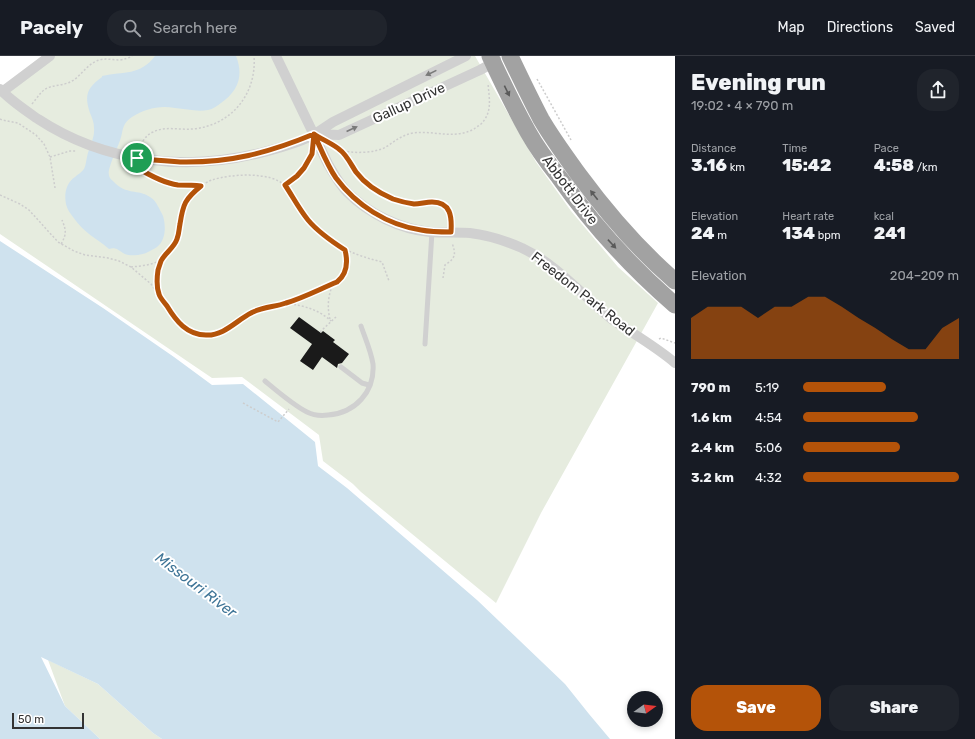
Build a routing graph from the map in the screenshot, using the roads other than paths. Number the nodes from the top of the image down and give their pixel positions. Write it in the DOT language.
graph roads {
  1 [pos="50,56"];
  2 [pos="276,56"];
  3 [pos="466,56"];
  4 [pos="510,56"];
  5 [pos="494,58"];
  6 [pos="1,92"];
  7 [pos="314,134"];
  8 [pos="432,232"];
  9 [pos="671,278"];
  10 [pos="675,305"];
  11 [pos="361,326"];
  12 [pos="425,344"];
  13 [pos="675,363"];
  14 [pos="341,366"];
  15 [pos="265,381"];
  16 [pos="369,385"];
  1 -- 6 [label="street"];
  2 -- 7 [label="street, Freedom Park Road"];
  3 -- 7 [label="street, Gallup Drive, one-way"];
  9 -- 4 [label="highway, Abbott Drive, one-way"];
  7 -- 5 [label="street, Gallup Drive, one-way"];
  5 -- 10 [label="highway, Abbott Drive, one-way"];
  6 -- 7 [label="street, Gallup Drive"];
  7 -- 8 [label="street, Freedom Park Road"];
  8 -- 12 [label="lane"];
  8 -- 13 [label="street, Freedom Park Road"];
  11 -- 16 [label="lane"];
  14 -- 16 [label="lane"];
  15 -- 16 [label="lane"];
}
